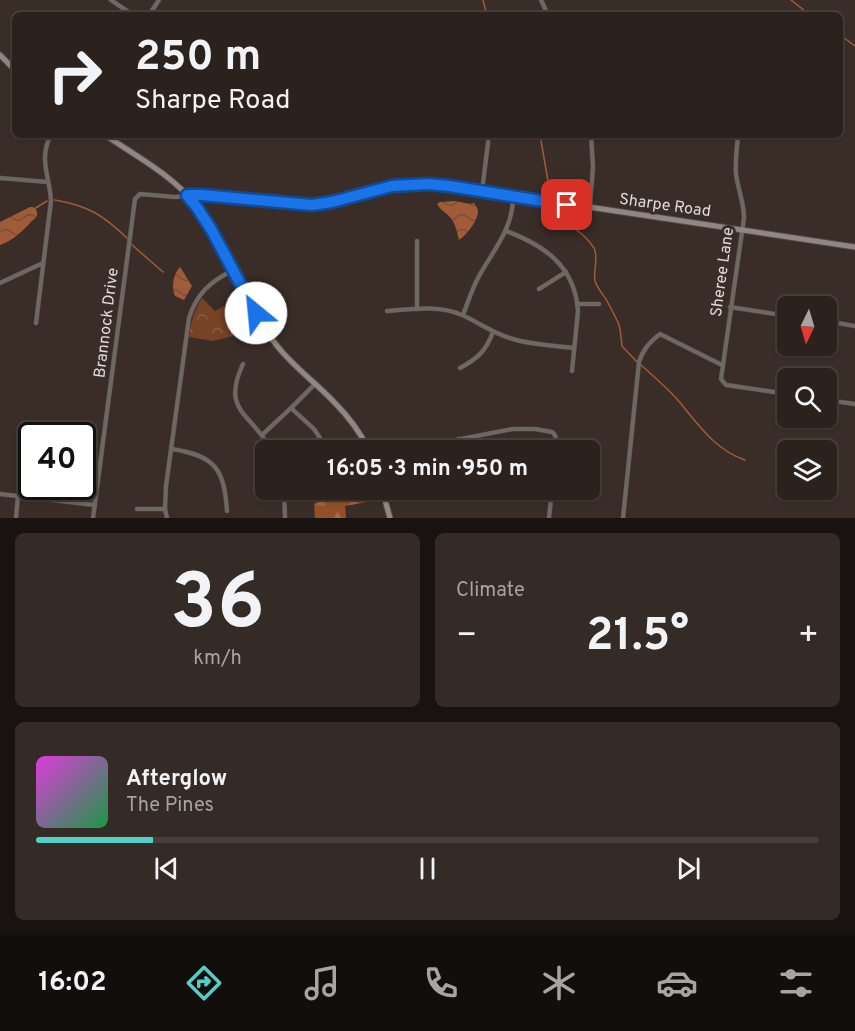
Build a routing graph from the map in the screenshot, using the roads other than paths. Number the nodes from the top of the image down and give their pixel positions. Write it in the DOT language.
graph roads {
  1 [pos="111,0"];
  2 [pos="129,12"];
  3 [pos="0,55"];
  4 [pos="12,67"];
  5 [pos="50,138"];
  6 [pos="109,138"];
  7 [pos="489,138"];
  8 [pos="591,138"];
  9 [pos="738,138"];
  10 [pos="0,178"];
  11 [pos="48,182"];
  12 [pos="482,191"];
  13 [pos="187,195"];
  14 [pos="513,196"];
  15 [pos="590,208"];
  16 [pos="506,231"];
  17 [pos="742,231"];
  18 [pos="417,241"];
  19 [pos="855,247"];
  20 [pos="44,262"];
  21 [pos="233,270"];
  22 [pos="566,272"];
  23 [pos="0,283"];
  24 [pos="539,289"];
  25 [pos="599,303"];
  26 [pos="578,304"];
  27 [pos="730,307"];
  28 [pos="417,309"];
  29 [pos="387,311"];
  30 [pos="777,314"];
  31 [pos="463,315"];
  32 [pos="36,323"];
  33 [pos="837,323"];
  34 [pos="855,326"];
  35 [pos="493,332"];
  36 [pos="573,348"];
  37 [pos="243,364"];
  38 [pos="722,365"];
  39 [pos="460,368"];
  40 [pos="572,371"];
  41 [pos="315,384"];
  42 [pos="777,392"];
  43 [pos="837,402"];
  44 [pos="855,404"];
  45 [pos="291,408"];
  46 [pos="262,435"];
  47 [pos="458,439"];
  48 [pos="265,440"];
  49 [pos="321,440"];
  50 [pos="364,440"];
  51 [pos="453,440"];
  52 [pos="557,440"];
  53 [pos="171,449"];
  54 [pos="0,494"];
  55 [pos="18,496"];
  56 [pos="52,500"];
  57 [pos="284,500"];
  58 [pos="385,500"];
  59 [pos="551,500"];
  60 [pos="95,505"];
  61 [pos="137,509"];
  62 [pos="165,509"];
  63 [pos="226,511"];
  64 [pos="16,518"];
  65 [pos="93,518"];
  66 [pos="167,518"];
  67 [pos="285,518"];
  68 [pos="390,518"];
  69 [pos="549,518"];
  70 [pos="623,518"];
  1 -- 2 [label="street"];
  3 -- 4 [label="street"];
  5 -- 11 [label="street"];
  6 -- 13 [label="street"];
  7 -- 12 [label="street"];
  8 -- 15 [label="street"];
  9 -- 17 [label="street, Sheree Lane"];
  10 -- 11 [label="street"];
  11 -- 20 [label="street"];
  12 -- 13 [label="street, Sharpe Road"];
  12 -- 14 [label="street, Sharpe Road"];
  13 -- 21 [label="street"];
  13 -- 60 [label="street, Brannock Drive"];
  14 -- 15 [label="street, Sharpe Road"];
  14 -- 16 [label="street"];
  15 -- 17 [label="street, Sharpe Road"];
  16 -- 22 [label="street"];
  16 -- 31 [label="street"];
  17 -- 19 [label="street, Sharpe Road"];
  17 -- 27 [label="street, Sheree Lane"];
  18 -- 28 [label="street"];
  20 -- 23 [label="street"];
  20 -- 32 [label="street"];
  21 -- 41 [label="street"];
  21 -- 53 [label="street"];
  22 -- 24 [label="street"];
  22 -- 26 [label="street"];
  25 -- 26 [label="street"];
  26 -- 36 [label="street"];
  27 -- 30 [label="street"];
  27 -- 38 [label="street, Sheree Lane"];
  28 -- 29 [label="street"];
  28 -- 31 [label="street"];
  31 -- 35 [label="street"];
  33 -- 34 [label="street"];
  35 -- 36 [label="street"];
  35 -- 39 [label="street"];
  36 -- 40 [label="street"];
  37 -- 46 [label="street"];
  38 -- 42 [label="street"];
  38 -- 70 [label="street"];
  41 -- 45 [label="street"];
  41 -- 50 [label="street"];
  43 -- 44 [label="street"];
  45 -- 46 [label="street"];
  45 -- 49 [label="street"];
  46 -- 48 [label="street"];
  47 -- 51 [label="street"];
  47 -- 52 [label="street"];
  53 -- 62 [label="street"];
  53 -- 63 [label="street"];
  54 -- 55 [label="street"];
  55 -- 64 [label="street"];
  56 -- 60 [label="street"];
  57 -- 67 [label="street"];
  58 -- 68 [label="street"];
  59 -- 69 [label="street"];
  60 -- 65 [label="street, Brannock Drive"];
  61 -- 62 [label="street"];
  62 -- 66 [label="street"];
}
